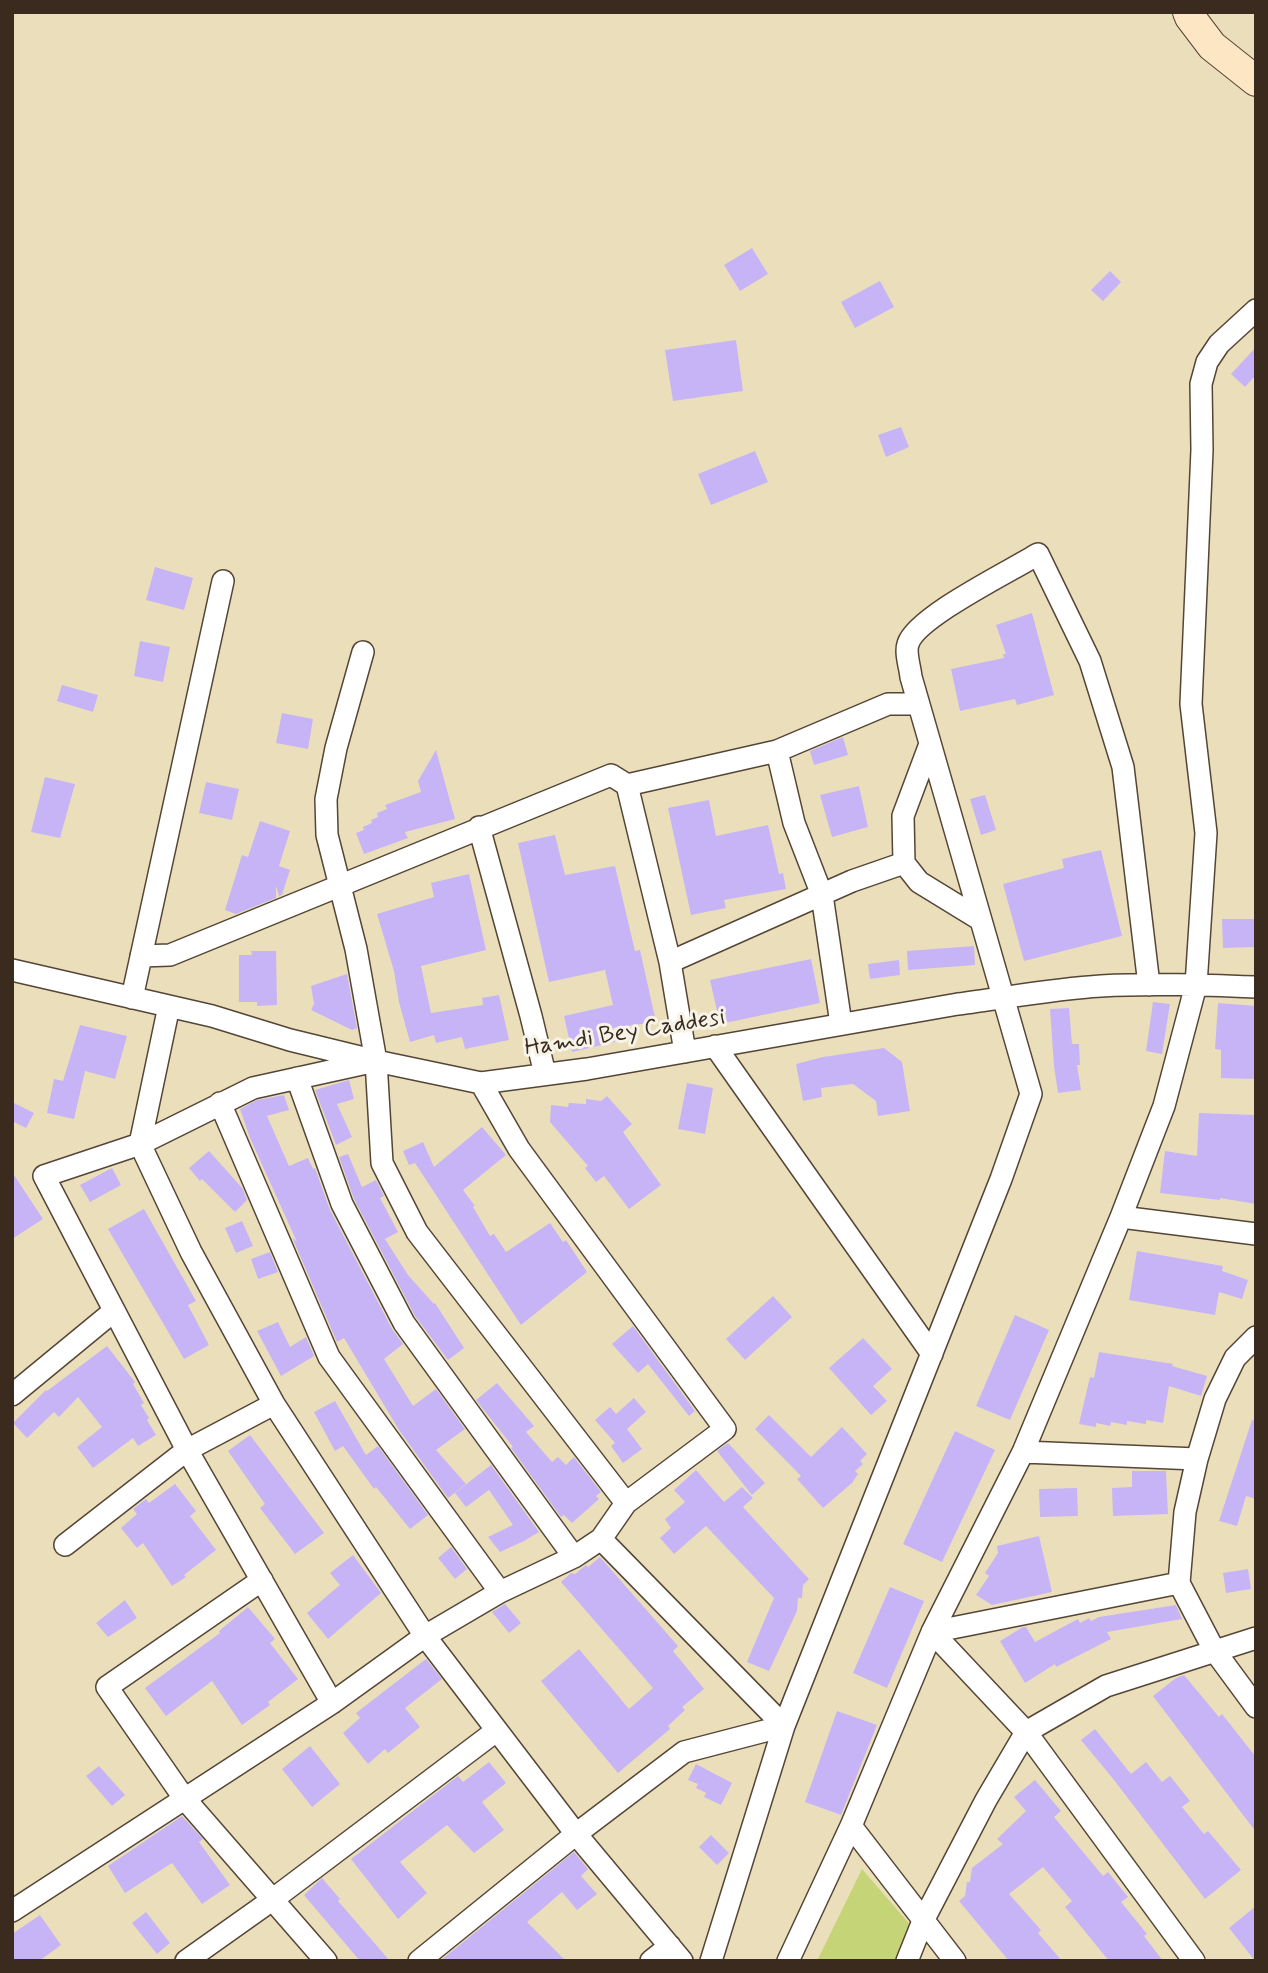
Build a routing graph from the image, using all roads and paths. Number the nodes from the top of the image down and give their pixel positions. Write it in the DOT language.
graph roads {
  1 [pos="1188,12"];
  2 [pos="1256,81"];
  3 [pos="1256,310"];
  4 [pos="223,581"];
  5 [pos="363,652"];
  6 [pos="918,704"];
  7 [pos="930,744"];
  8 [pos="777,751"];
  9 [pos="627,785"];
  10 [pos="479,827"];
  11 [pos="904,863"];
  12 [pos="338,887"];
  13 [pos="822,895"];
  14 [pos="981,920"];
  15 [pos="141,956"];
  16 [pos="670,962"];
  17 [pos="12,970"];
  18 [pos="1149,985"];
  19 [pos="1196,985"];
  20 [pos="1256,987"];
  21 [pos="132,998"];
  22 [pos="1004,998"];
  23 [pos="169,1006"];
  24 [pos="841,1024"];
  25 [pos="715,1046"];
  26 [pos="685,1052"];
  27 [pos="376,1061"];
  28 [pos="545,1074"];
  29 [pos="297,1078"];
  30 [pos="481,1083"];
  31 [pos="220,1103"];
  32 [pos="140,1144"];
  33 [pos="1121,1217"];
  34 [pos="1256,1234"];
  35 [pos="114,1311"];
  36 [pos="1256,1337"];
  37 [pos="932,1354"];
  38 [pos="12,1395"];
  39 [pos="274,1404"];
  40 [pos="187,1450"];
  41 [pos="1024,1452"];
  42 [pos="1197,1459"];
  43 [pos="626,1503"];
  44 [pos="601,1539"];
  45 [pos="65,1545"];
  46 [pos="574,1557"];
  47 [pos="262,1580"];
  48 [pos="1179,1583"];
  49 [pos="500,1592"];
  50 [pos="932,1632"];
  51 [pos="425,1636"];
  52 [pos="1256,1638"];
  53 [pos="1214,1650"];
  54 [pos="332,1703"];
  55 [pos="1256,1707"];
  56 [pos="784,1726"];
  57 [pos="496,1731"];
  58 [pos="1026,1732"];
  59 [pos="184,1798"];
  60 [pos="850,1826"];
  61 [pos="576,1834"];
  62 [pos="272,1900"];
  63 [pos="12,1911"];
  64 [pos="923,1921"];
  65 [pos="676,1953"];
  66 [pos="186,1961"];
  67 [pos="326,1961"];
  68 [pos="419,1961"];
  69 [pos="651,1961"];
  70 [pos="711,1961"];
  71 [pos="788,1961"];
  72 [pos="907,1961"];
  73 [pos="955,1961"];
  74 [pos="1194,1961"];
  1 -- 2 [label="street"];
  3 -- 19 [label="street"];
  4 -- 15 [label="street"];
  5 -- 12 [label="street"];
  6 -- 7 [label="street"];
  6 -- 8 [label="street"];
  6 -- 18 [label="street"];
  7 -- 11 [label="street"];
  7 -- 14 [label="street"];
  8 -- 9 [label="street"];
  8 -- 13 [label="street"];
  9 -- 10 [label="street"];
  9 -- 16 [label="street"];
  10 -- 12 [label="street"];
  10 -- 28 [label="street"];
  11 -- 13 [label="street"];
  11 -- 14 [label="street"];
  12 -- 15 [label="street"];
  12 -- 27 [label="street"];
  13 -- 16 [label="street"];
  13 -- 24 [label="street"];
  14 -- 22 [label="street"];
  15 -- 21 [label="street"];
  16 -- 26 [label="street"];
  17 -- 21 [label="street, Hamdi Bey Caddesi"];
  18 -- 19 [label="street, Hamdi Bey Caddesi"];
  18 -- 22 [label="street, Hamdi Bey Caddesi"];
  19 -- 20 [label="street, Hamdi Bey Caddesi"];
  19 -- 33 [label="street"];
  21 -- 23 [label="street, Hamdi Bey Caddesi"];
  22 -- 24 [label="street, Hamdi Bey Caddesi"];
  22 -- 37 [label="street"];
  23 -- 27 [label="street, Hamdi Bey Caddesi"];
  23 -- 32 [label="street"];
  24 -- 25 [label="street, Hamdi Bey Caddesi"];
  25 -- 26 [label="street, Hamdi Bey Caddesi"];
  25 -- 37 [label="street"];
  26 -- 28 [label="street, Hamdi Bey Caddesi"];
  27 -- 29 [label="street"];
  27 -- 30 [label="street, Hamdi Bey Caddesi"];
  27 -- 43 [label="street"];
  28 -- 30 [label="street, Hamdi Bey Caddesi"];
  29 -- 31 [label="street"];
  29 -- 46 [label="street"];
  30 -- 43 [label="street"];
  31 -- 32 [label="street"];
  31 -- 49 [label="street"];
  32 -- 35 [label="street"];
  32 -- 39 [label="street"];
  33 -- 34 [label="street"];
  33 -- 41 [label="street"];
  35 -- 38 [label="street"];
  35 -- 40 [label="street"];
  36 -- 42 [label="street"];
  37 -- 56 [label="street"];
  39 -- 40 [label="street"];
  39 -- 51 [label="street"];
  40 -- 45 [label="street"];
  40 -- 47 [label="street"];
  41 -- 42 [label="street"];
  41 -- 50 [label="street"];
  42 -- 48 [label="street"];
  43 -- 44 [label="street"];
  44 -- 46 [label="street"];
  44 -- 56 [label="street"];
  46 -- 49 [label="street"];
  47 -- 54 [label="street"];
  47 -- 59 [label="street"];
  48 -- 50 [label="street"];
  48 -- 53 [label="street"];
  49 -- 51 [label="street"];
  50 -- 58 [label="street"];
  50 -- 60 [label="street"];
  51 -- 54 [label="street"];
  51 -- 57 [label="street"];
  52 -- 53 [label="street"];
  53 -- 55 [label="street"];
  53 -- 58 [label="street"];
  54 -- 59 [label="street"];
  56 -- 61 [label="street"];
  56 -- 70 [label="street"];
  57 -- 61 [label="street"];
  57 -- 62 [label="street"];
  58 -- 64 [label="street"];
  58 -- 74 [label="street"];
  59 -- 62 [label="street"];
  59 -- 63 [label="street"];
  60 -- 64 [label="street"];
  60 -- 71 [label="street"];
  61 -- 65 [label="street"];
  61 -- 68 [label="street"];
  62 -- 66 [label="street"];
  62 -- 67 [label="street"];
  64 -- 72 [label="street"];
  64 -- 73 [label="street"];
  65 -- 69 [label="street"];
}
